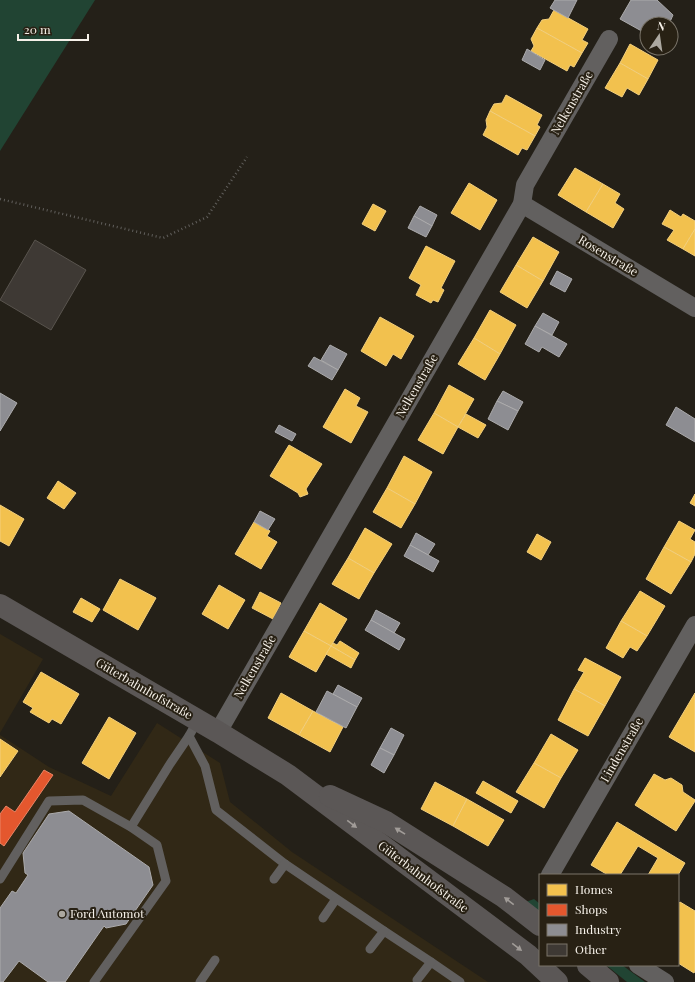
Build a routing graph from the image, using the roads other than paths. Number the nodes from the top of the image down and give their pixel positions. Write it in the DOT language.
graph roads {
  1 [pos="609,39"];
  2 [pos="522,204"];
  3 [pos="695,308"];
  4 [pos="0,605"];
  5 [pos="695,625"];
  6 [pos="194,728"];
  7 [pos="218,732"];
  8 [pos="288,775"];
  9 [pos="131,827"];
  10 [pos="285,864"];
  11 [pos="551,874"];
  12 [pos="0,879"];
  13 [pos="274,879"];
  14 [pos="336,899"];
  15 [pos="323,918"];
  16 [pos="539,924"];
  17 [pos="384,932"];
  18 [pos="370,949"];
  19 [pos="215,960"];
  20 [pos="430,962"];
  21 [pos="539,965"];
  22 [pos="540,966"];
  23 [pos="589,966"];
  24 [pos="640,966"];
  25 [pos="417,980"];
  26 [pos="94,982"];
  27 [pos="200,982"];
  28 [pos="460,982"];
  29 [pos="557,982"];
  30 [pos="608,982"];
  31 [pos="665,982"];
  1 -- 2 [label="street, Nelkenstraße"];
  2 -- 3 [label="street, Rosenstraße"];
  2 -- 7 [label="street, Nelkenstraße"];
  4 -- 6 [label="main road, Güterbahnhofstraße"];
  5 -- 11 [label="street, Lindenstraße"];
  6 -- 7 [label="main road, Güterbahnhofstraße"];
  6 -- 9 [label="lane"];
  6 -- 10 [label="lane"];
  7 -- 8 [label="main road, Güterbahnhofstraße"];
  16 -- 8 [label="main road, Güterbahnhofstraße, one-way"];
  8 -- 21 [label="main road, Güterbahnhofstraße, one-way"];
  9 -- 12 [label="lane"];
  9 -- 26 [label="lane"];
  10 -- 13 [label="lane"];
  10 -- 14 [label="lane"];
  14 -- 15 [label="lane"];
  14 -- 17 [label="lane"];
  17 -- 18 [label="lane"];
  17 -- 20 [label="lane"];
  19 -- 27 [label="lane"];
  20 -- 25 [label="lane"];
  20 -- 28 [label="lane"];
  22 -- 29 [label="main road, Güterbahnhofstraße, one-way"];
  23 -- 30 [label="main road"];
  24 -- 31 [label="street"];
}
